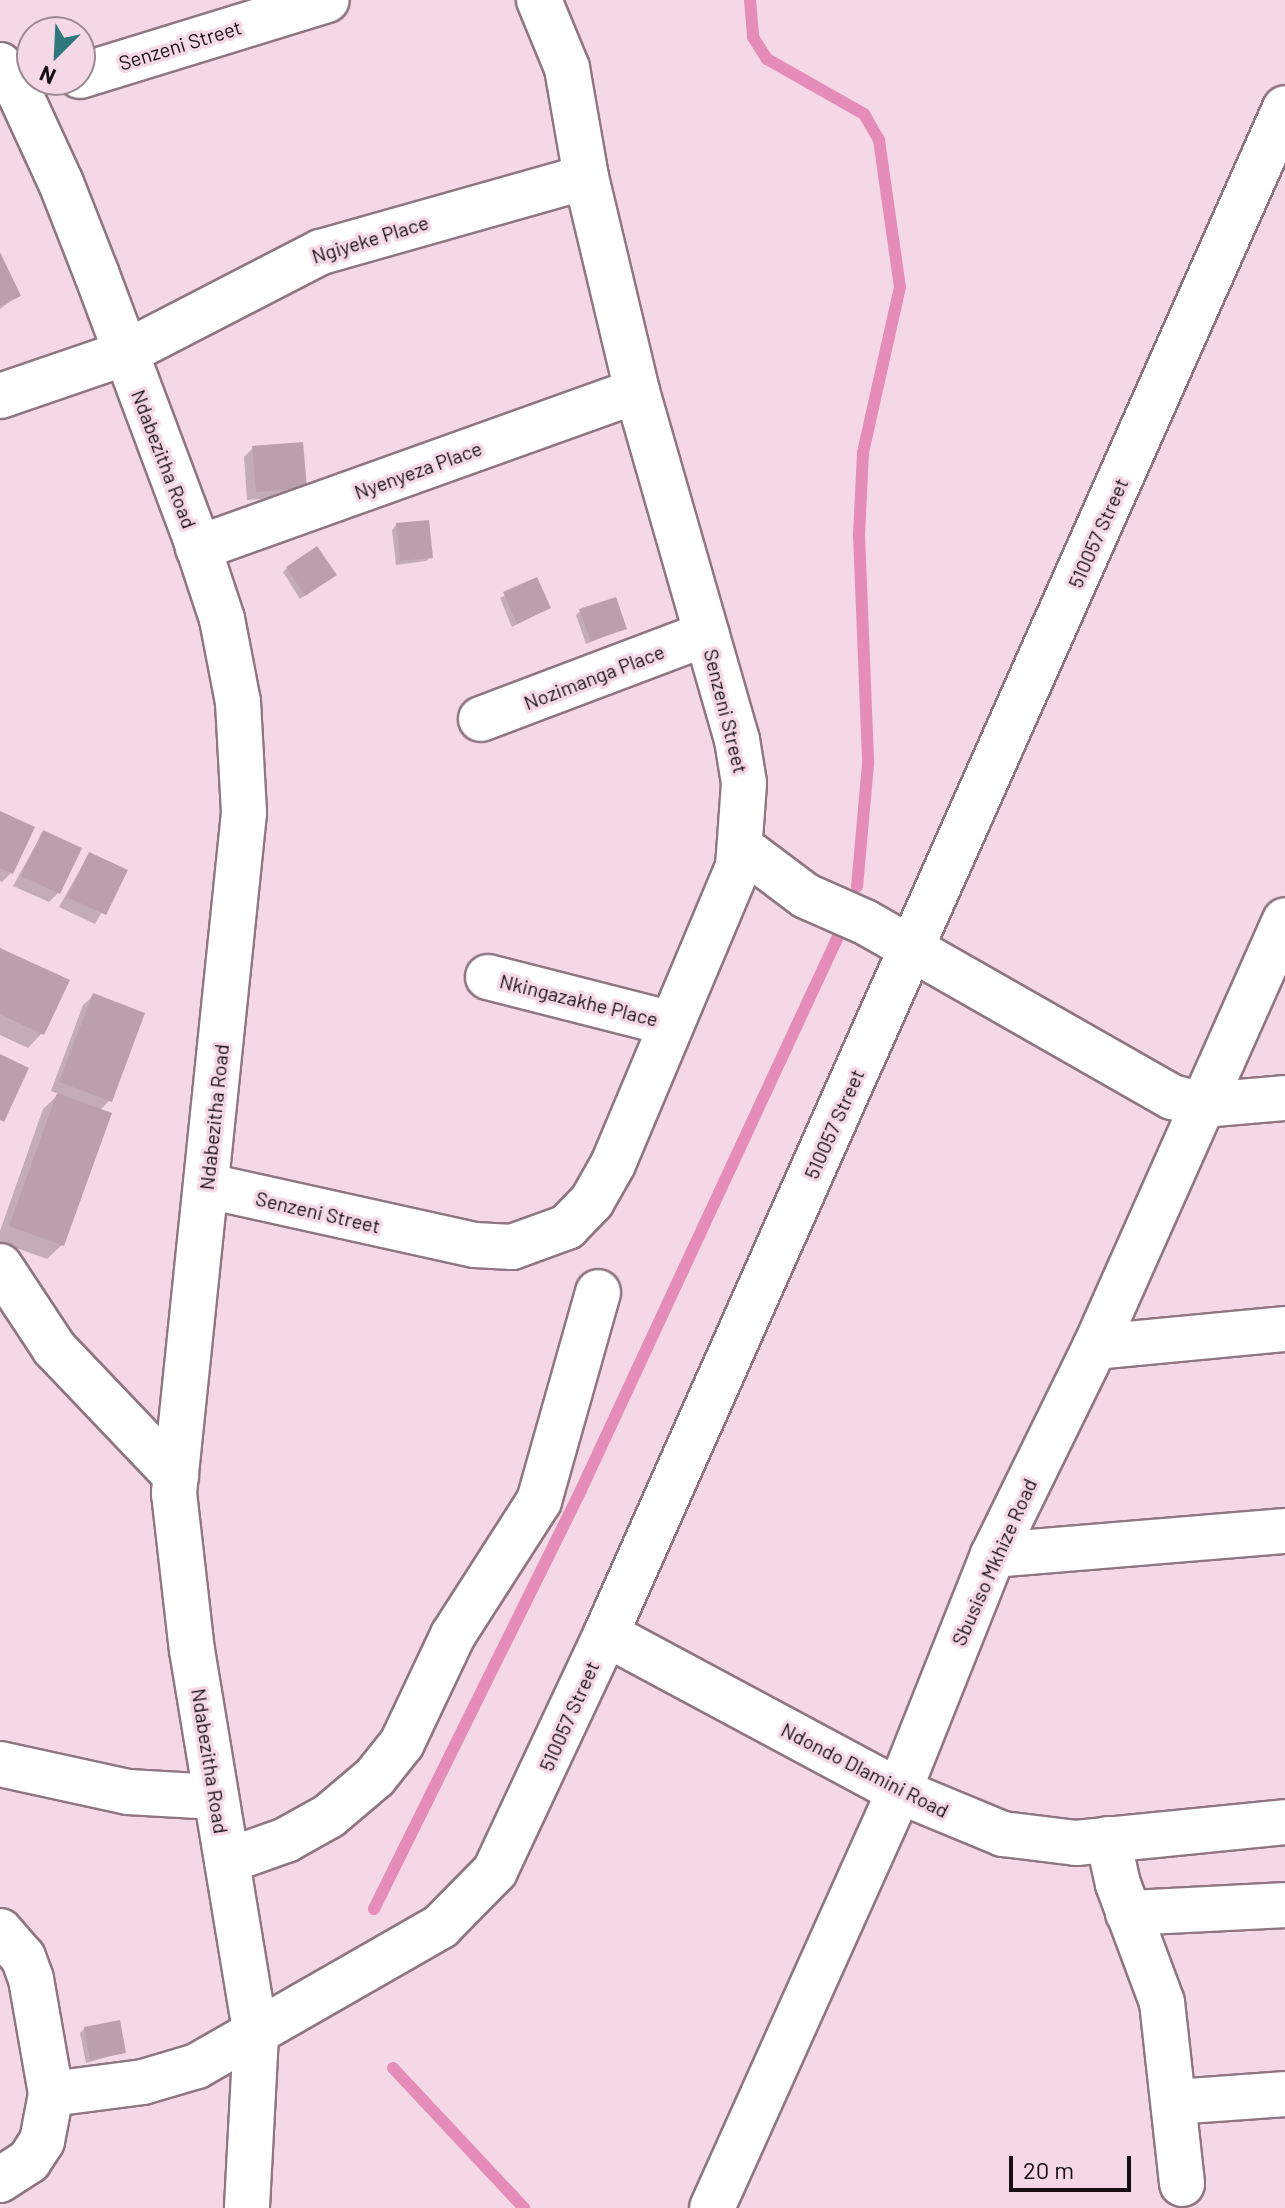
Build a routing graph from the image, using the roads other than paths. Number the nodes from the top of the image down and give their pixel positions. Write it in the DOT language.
graph roads {
  1 [pos="327,0"];
  2 [pos="539,0"];
  3 [pos="96,71"];
  4 [pos="10,80"];
  5 [pos="1285,108"];
  6 [pos="586,177"];
  7 [pos="123,354"];
  8 [pos="637,391"];
  9 [pos="0,396"];
  10 [pos="198,548"];
  11 [pos="706,634"];
  12 [pos="481,719"];
  13 [pos="742,848"];
  14 [pos="1285,920"];
  15 [pos="911,950"];
  16 [pos="488,977"];
  17 [pos="669,1023"];
  18 [pos="1285,1098"];
  19 [pos="1204,1105"];
  20 [pos="208,1186"];
  21 [pos="0,1266"];
  22 [pos="598,1292"];
  23 [pos="1285,1329"];
  24 [pos="1095,1347"];
  25 [pos="176,1476"];
  26 [pos="1285,1531"];
  27 [pos="993,1555"];
  28 [pos="606,1634"];
  29 [pos="0,1764"];
  30 [pos="899,1791"];
  31 [pos="216,1797"];
  32 [pos="1285,1822"];
  33 [pos="1108,1839"];
  34 [pos="227,1861"];
  35 [pos="1285,1905"];
  36 [pos="1128,1913"];
  37 [pos="0,1931"];
  38 [pos="256,2035"];
  39 [pos="51,2094"];
  40 [pos="1285,2094"];
  41 [pos="1174,2102"];
  42 [pos="0,2180"];
  43 [pos="1182,2184"];
  44 [pos="247,2208"];
  45 [pos="712,2208"];
  1 -- 3 [label="street, Senzeni Street"];
  2 -- 6 [label="street, Senzeni Street"];
  4 -- 7 [label="street, Ndabezitha Road"];
  5 -- 15 [label="street, 510057 Street"];
  6 -- 7 [label="street, Ngiyeke Place"];
  6 -- 8 [label="street, Senzeni Street"];
  7 -- 9 [label="street, Ngiyeke Place"];
  7 -- 10 [label="street, Ndabezitha Road"];
  8 -- 10 [label="street, Nyenyeza Place"];
  8 -- 11 [label="street, Senzeni Street"];
  10 -- 20 [label="street, Ndabezitha Road"];
  11 -- 12 [label="street, Nozimanga Place"];
  11 -- 13 [label="street, Senzeni Street"];
  13 -- 15 [label="street"];
  13 -- 17 [label="street, Senzeni Street"];
  14 -- 19 [label="street, Sbusiso Mkhize Road"];
  15 -- 19 [label="street"];
  15 -- 28 [label="street, 510057 Street"];
  16 -- 17 [label="street, Nkingazakhe Place"];
  17 -- 20 [label="street, Senzeni Street"];
  18 -- 19 [label="street"];
  19 -- 24 [label="street, Sbusiso Mkhize Road"];
  20 -- 25 [label="street, Ndabezitha Road"];
  21 -- 25 [label="street"];
  22 -- 34 [label="street"];
  23 -- 24 [label="street"];
  24 -- 27 [label="street, Sbusiso Mkhize Road"];
  25 -- 31 [label="street, Ndabezitha Road"];
  26 -- 27 [label="street"];
  27 -- 30 [label="street, Sbusiso Mkhize Road"];
  28 -- 30 [label="street, Ndondo Dlamini Road"];
  28 -- 38 [label="street, 510057 Street"];
  29 -- 31 [label="street"];
  30 -- 33 [label="street, Ndondo Dlamini Road"];
  30 -- 45 [label="street, Sbusiso Mkhize Road"];
  31 -- 34 [label="street, Ndabezitha Road"];
  32 -- 33 [label="street, Ndondo Dlamini Road"];
  33 -- 36 [label="street"];
  34 -- 38 [label="street, Ndabezitha Road"];
  35 -- 36 [label="street"];
  36 -- 41 [label="street"];
  37 -- 39 [label="street"];
  38 -- 39 [label="street, 510057 Street"];
  38 -- 44 [label="street, Ndabezitha Road"];
  39 -- 42 [label="street"];
  40 -- 41 [label="street"];
  41 -- 43 [label="street"];
}
